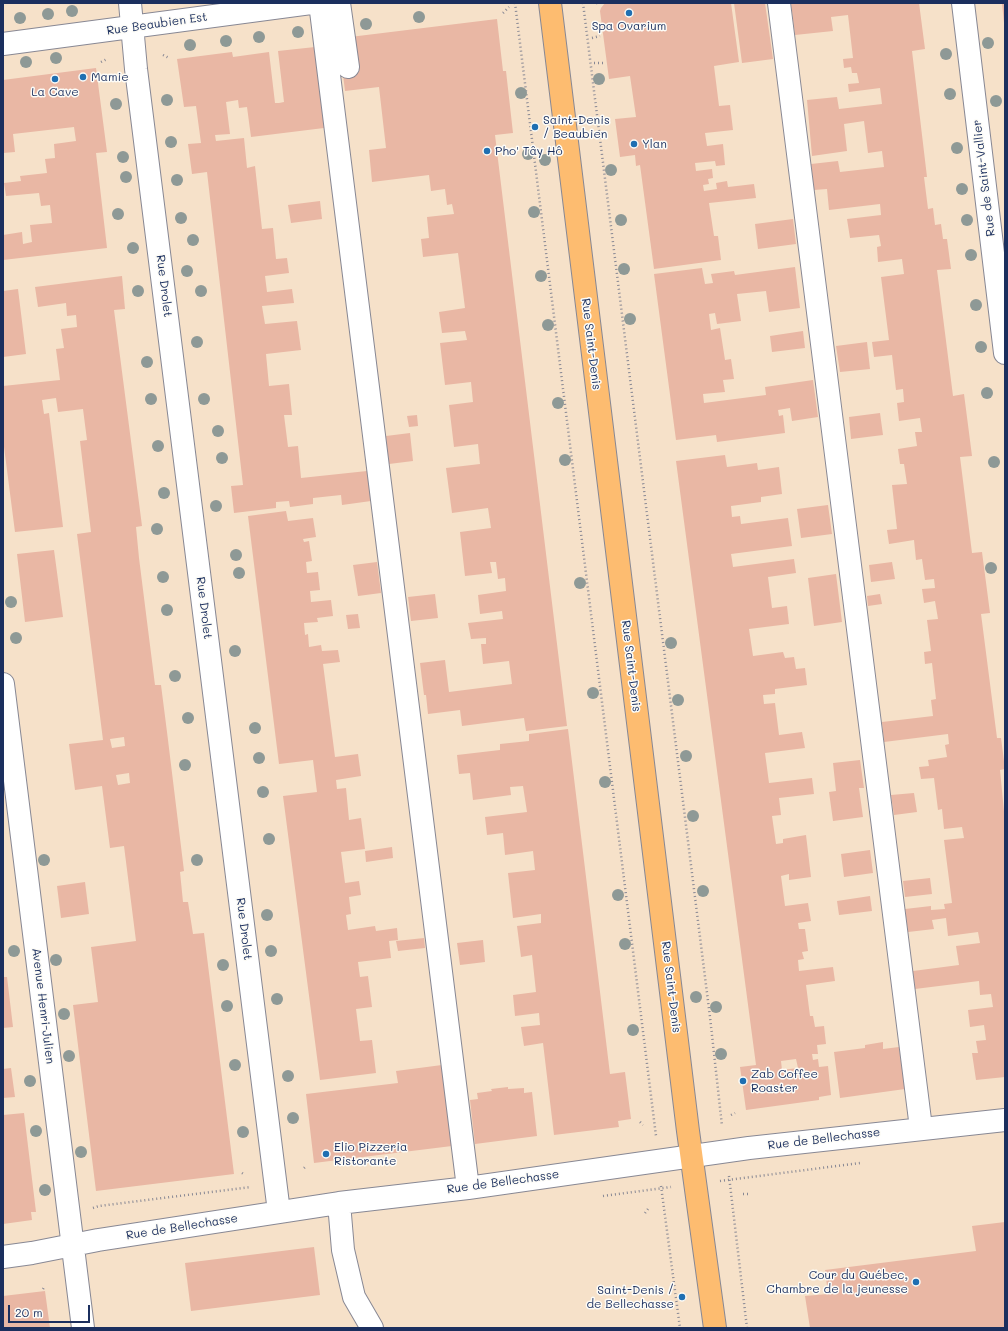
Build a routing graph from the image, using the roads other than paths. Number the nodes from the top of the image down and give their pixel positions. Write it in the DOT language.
graph roads {
  1 [pos="130,3"];
  2 [pos="311,3"];
  3 [pos="320,3"];
  4 [pos="339,3"];
  5 [pos="550,3"];
  6 [pos="779,3"];
  7 [pos="963,3"];
  8 [pos="132,28"];
  9 [pos="3,44"];
  10 [pos="348,67"];
  11 [pos="1005,353"];
  12 [pos="3,684"];
  13 [pos="1005,1120"];
  14 [pos="921,1128"];
  15 [pos="692,1155"];
  16 [pos="468,1188"];
  17 [pos="339,1203"];
  18 [pos="279,1212"];
  19 [pos="72,1245"];
  20 [pos="3,1257"];
  21 [pos="83,1328"];
  22 [pos="372,1328"];
  23 [pos="715,1328"];
  1 -- 8 [label="street, Rue Drolet"];
  2 -- 8 [label="street, Rue Beaubien Est"];
  3 -- 16 [label="street"];
  4 -- 10 [label="street"];
  5 -- 15 [label="main road, Rue Saint-Denis"];
  6 -- 14 [label="street"];
  7 -- 11 [label="street, Rue de Saint-Vallier"];
  8 -- 9 [label="street, Rue Beaubien Est"];
  8 -- 18 [label="street, Rue Drolet"];
  12 -- 19 [label="street, Avenue Henri-Julien"];
  13 -- 14 [label="street, Rue de Bellechasse"];
  14 -- 15 [label="street, Rue de Bellechasse"];
  15 -- 16 [label="street, Rue de Bellechasse"];
  15 -- 23 [label="main road, Rue Saint-Denis"];
  16 -- 17 [label="street, Rue de Bellechasse"];
  17 -- 18 [label="street, Rue de Bellechasse"];
  17 -- 22 [label="street"];
  18 -- 19 [label="street, Rue de Bellechasse"];
  19 -- 20 [label="street, Rue de Bellechasse"];
  19 -- 21 [label="street, Avenue Henri-Julien"];
}
